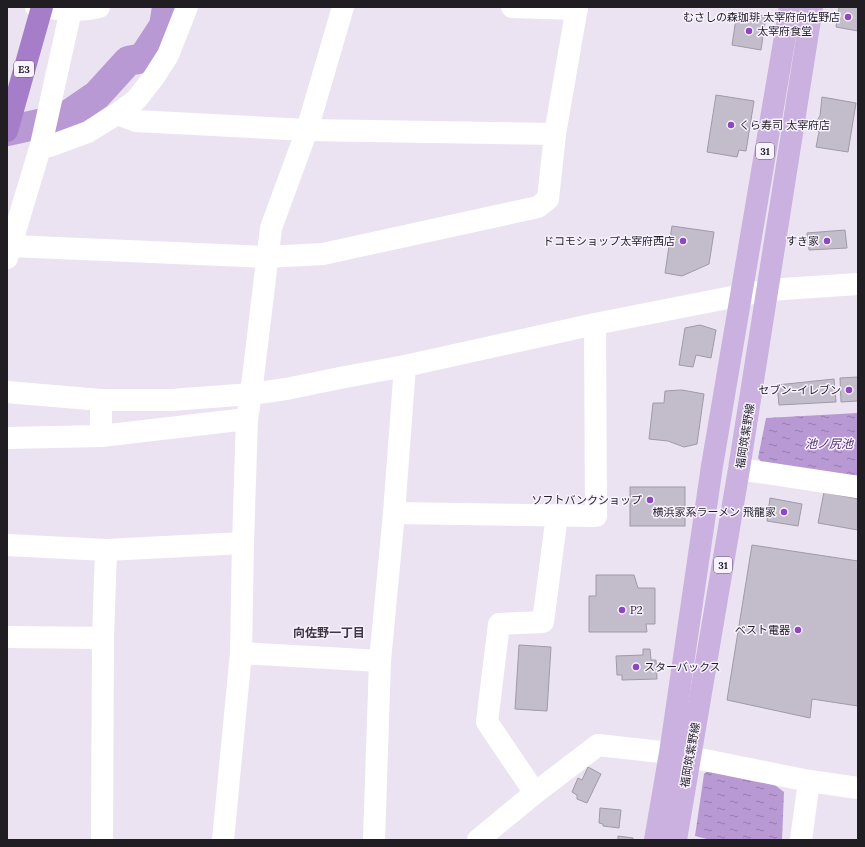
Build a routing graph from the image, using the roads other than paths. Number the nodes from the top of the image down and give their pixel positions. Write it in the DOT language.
graph roads {
  1 [pos="36,7"];
  2 [pos="42,7"];
  3 [pos="99,7"];
  4 [pos="187,7"];
  5 [pos="343,7"];
  6 [pos="512,7"];
  7 [pos="790,7"];
  8 [pos="812,7"];
  9 [pos="577,8"];
  10 [pos="71,10"];
  11 [pos="117,114"];
  12 [pos="307,130"];
  13 [pos="7,131"];
  14 [pos="555,134"];
  15 [pos="41,146"];
  16 [pos="9,252"];
  17 [pos="267,257"];
  18 [pos="858,284"];
  19 [pos="768,290"];
  20 [pos="741,296"];
  21 [pos="595,324"];
  22 [pos="405,366"];
  23 [pos="7,392"];
  24 [pos="251,394"];
  25 [pos="102,400"];
  26 [pos="247,419"];
  27 [pos="101,436"];
  28 [pos="7,438"];
  29 [pos="739,469"];
  30 [pos="858,487"];
  31 [pos="394,513"];
  32 [pos="557,515"];
  33 [pos="243,543"];
  34 [pos="7,545"];
  35 [pos="106,550"];
  36 [pos="7,637"];
  37 [pos="103,638"];
  38 [pos="241,653"];
  39 [pos="380,662"];
  40 [pos="680,755"];
  41 [pos="809,781"];
  42 [pos="858,788"];
  43 [pos="535,793"];
  44 [pos="102,840"];
  45 [pos="223,840"];
  46 [pos="374,840"];
  47 [pos="478,840"];
  48 [pos="655,840"];
  49 [pos="676,840"];
  50 [pos="801,840"];
  1 -- 10 [label="street"];
  2 -- 13 [label="highway, E3"];
  3 -- 10 [label="street"];
  4 -- 11 [label="street"];
  5 -- 12 [label="street"];
  6 -- 9 [label="street"];
  7 -- 20 [label="main road, 福岡筑紫野線 / 31"];
  8 -- 19 [label="main road, 福岡筑紫野線 / 31"];
  9 -- 14 [label="street"];
  10 -- 15 [label="street"];
  11 -- 12 [label="street"];
  11 -- 15 [label="street"];
  12 -- 14 [label="street"];
  12 -- 17 [label="street"];
  14 -- 17 [label="street"];
  15 -- 16 [label="street"];
  16 -- 17 [label="street"];
  17 -- 24 [label="street"];
  18 -- 19 [label="street"];
  19 -- 20 [label="street"];
  19 -- 29 [label="main road, 福岡筑紫野線 / 31"];
  20 -- 21 [label="street"];
  20 -- 40 [label="main road, 福岡筑紫野線 / 31"];
  21 -- 22 [label="street"];
  21 -- 32 [label="street"];
  22 -- 24 [label="street"];
  22 -- 31 [label="street"];
  23 -- 25 [label="street"];
  24 -- 25 [label="street"];
  24 -- 26 [label="street"];
  25 -- 27 [label="street"];
  26 -- 27 [label="street"];
  26 -- 33 [label="street"];
  27 -- 28 [label="street"];
  29 -- 30 [label="street"];
  29 -- 40 [label="main road, 福岡筑紫野線 / 31"];
  31 -- 32 [label="street"];
  31 -- 39 [label="street"];
  32 -- 43 [label="street"];
  33 -- 35 [label="street"];
  33 -- 38 [label="street"];
  34 -- 35 [label="street"];
  35 -- 37 [label="street"];
  36 -- 37 [label="street"];
  37 -- 44 [label="street"];
  38 -- 39 [label="street"];
  38 -- 45 [label="street"];
  39 -- 46 [label="street"];
  40 -- 41 [label="street"];
  40 -- 43 [label="street"];
  40 -- 48 [label="main road, 福岡筑紫野線 / 31"];
  40 -- 49 [label="main road, 福岡筑紫野線 / 31"];
  41 -- 42 [label="street"];
  41 -- 50 [label="street"];
  43 -- 47 [label="street"];
}
